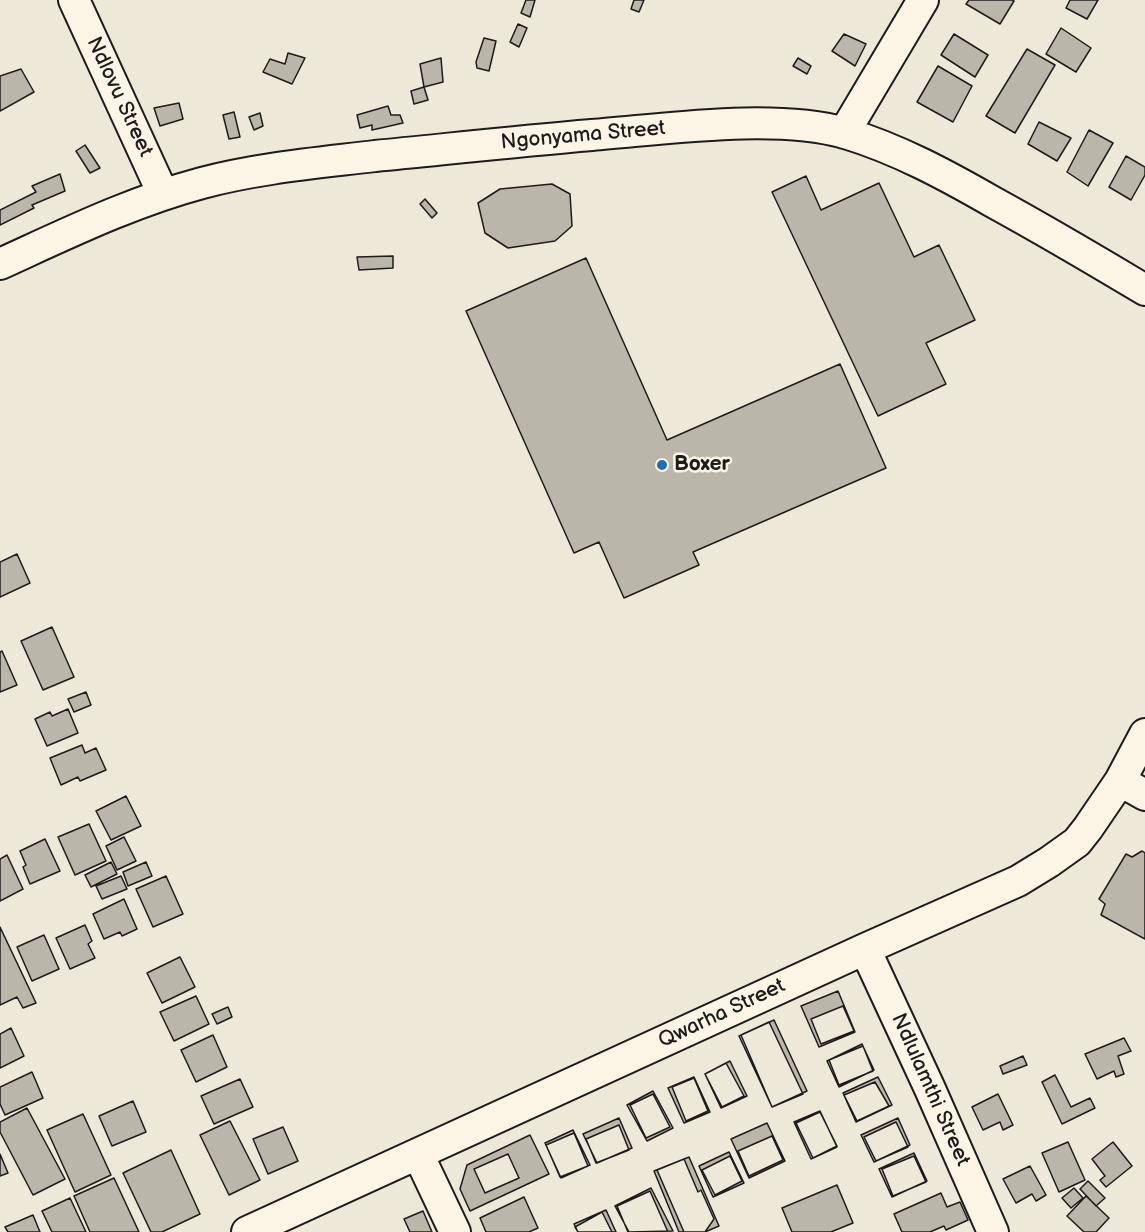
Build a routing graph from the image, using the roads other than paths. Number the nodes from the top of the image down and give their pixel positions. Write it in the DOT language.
graph roads {
  1 [pos="75,0"];
  2 [pos="923,0"];
  3 [pos="844,133"];
  4 [pos="163,194"];
  5 [pos="0,264"];
  6 [pos="1145,290"];
  7 [pos="1145,734"];
  8 [pos="1133,788"];
  9 [pos="865,949"];
  10 [pos="418,1154"];
  11 [pos="247,1232"];
  12 [pos="455,1232"];
  13 [pos="993,1232"];
  1 -- 4 [label="street, Ndlovu Street"];
  2 -- 3 [label="street"];
  3 -- 4 [label="street, Ngonyama Street"];
  3 -- 6 [label="street, Ngonyama Street"];
  4 -- 5 [label="street, Ngonyama Street"];
  7 -- 8 [label="street, Qwarha Street"];
  8 -- 9 [label="street, Qwarha Street"];
  9 -- 10 [label="street, Qwarha Street"];
  9 -- 13 [label="street, Ndlulamthi Street"];
  10 -- 11 [label="street, Qwarha Street"];
  10 -- 12 [label="street"];
}
